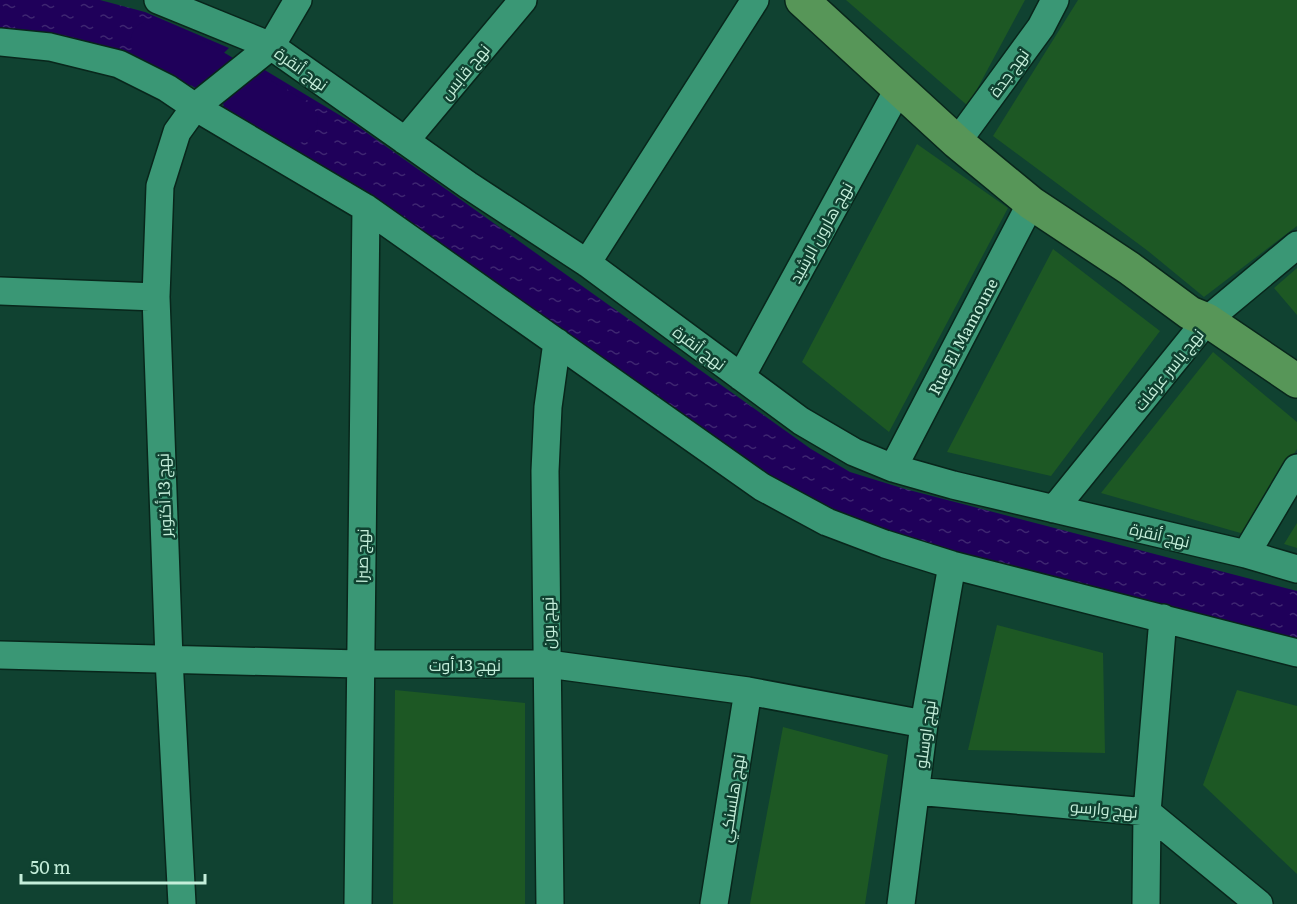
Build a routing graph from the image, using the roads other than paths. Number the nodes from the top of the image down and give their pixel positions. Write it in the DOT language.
graph roads {
  1 [pos="158,0"];
  2 [pos="298,0"];
  3 [pos="523,0"];
  4 [pos="755,0"];
  5 [pos="802,0"];
  6 [pos="1055,0"];
  7 [pos="0,42"];
  8 [pos="263,53"];
  9 [pos="899,88"];
  10 [pos="200,103"];
  11 [pos="405,141"];
  12 [pos="957,142"];
  13 [pos="1031,203"];
  14 [pos="366,208"];
  15 [pos="1297,245"];
  16 [pos="587,263"];
  17 [pos="0,291"];
  18 [pos="156,297"];
  19 [pos="1207,320"];
  20 [pos="557,342"];
  21 [pos="741,377"];
  22 [pos="1297,381"];
  23 [pos="893,468"];
  24 [pos="1297,468"];
  25 [pos="1054,509"];
  26 [pos="1246,554"];
  27 [pos="952,565"];
  28 [pos="1297,569"];
  29 [pos="1163,618"];
  30 [pos="1297,653"];
  31 [pos="0,655"];
  32 [pos="169,659"];
  33 [pos="359,664"];
  34 [pos="548,664"];
  35 [pos="748,691"];
  36 [pos="924,724"];
  37 [pos="916,791"];
  38 [pos="1147,812"];
  39 [pos="182,904"];
  40 [pos="358,904"];
  41 [pos="550,904"];
  42 [pos="714,904"];
  43 [pos="902,904"];
  44 [pos="1146,904"];
  45 [pos="1259,904"];
  1 -- 8 [label="street, نهج أنقرة"];
  2 -- 8 [label="street"];
  3 -- 11 [label="street, نهج قابس"];
  4 -- 16 [label="street"];
  5 -- 9 [label="main road"];
  6 -- 12 [label="street, نهج جدة"];
  7 -- 10 [label="street"];
  8 -- 10 [label="street, نهج 13 أكتوبر"];
  8 -- 11 [label="street, نهج أنقرة"];
  9 -- 12 [label="main road"];
  9 -- 21 [label="street, نهج هارون الرشيد"];
  10 -- 14 [label="street"];
  10 -- 18 [label="street, نهج 13 أكتوبر"];
  11 -- 16 [label="street, نهج أنقرة"];
  12 -- 13 [label="main road"];
  13 -- 19 [label="main road"];
  13 -- 23 [label="street, Rue El Mamoune"];
  14 -- 20 [label="street"];
  14 -- 33 [label="street, نهج صبرا"];
  15 -- 19 [label="street, نهج ياسر عرفات"];
  16 -- 21 [label="street, نهج أنقرة"];
  17 -- 18 [label="street"];
  18 -- 32 [label="street, نهج 13 أكتوبر"];
  19 -- 22 [label="main road"];
  19 -- 25 [label="street, نهج ياسر عرفات"];
  20 -- 27 [label="street"];
  20 -- 34 [label="street, نهج بون"];
  21 -- 23 [label="street, نهج أنقرة"];
  23 -- 25 [label="street, نهج أنقرة"];
  24 -- 26 [label="street"];
  25 -- 26 [label="street, نهج أنقرة"];
  26 -- 28 [label="street, نهج أنقرة"];
  27 -- 29 [label="street"];
  27 -- 36 [label="street, نهج اوسلو"];
  29 -- 30 [label="street"];
  29 -- 38 [label="street"];
  31 -- 32 [label="street, نهج 13 أوت"];
  32 -- 33 [label="street, نهج 13 أوت"];
  32 -- 39 [label="street, نهج 13 أكتوبر"];
  33 -- 34 [label="street, نهج 13 أوت"];
  33 -- 40 [label="street, نهج صبرا"];
  34 -- 35 [label="street, نهج 13 أوت"];
  34 -- 41 [label="street, نهج بون"];
  35 -- 36 [label="street, نهج 13 أوت"];
  35 -- 42 [label="street, نهج هلسنكي"];
  36 -- 37 [label="street, نهج اوسلو"];
  37 -- 38 [label="street, نهج وارسو"];
  37 -- 43 [label="street, نهج اوسلو"];
  38 -- 44 [label="street"];
  38 -- 45 [label="street, نهج وارسو"];
}
